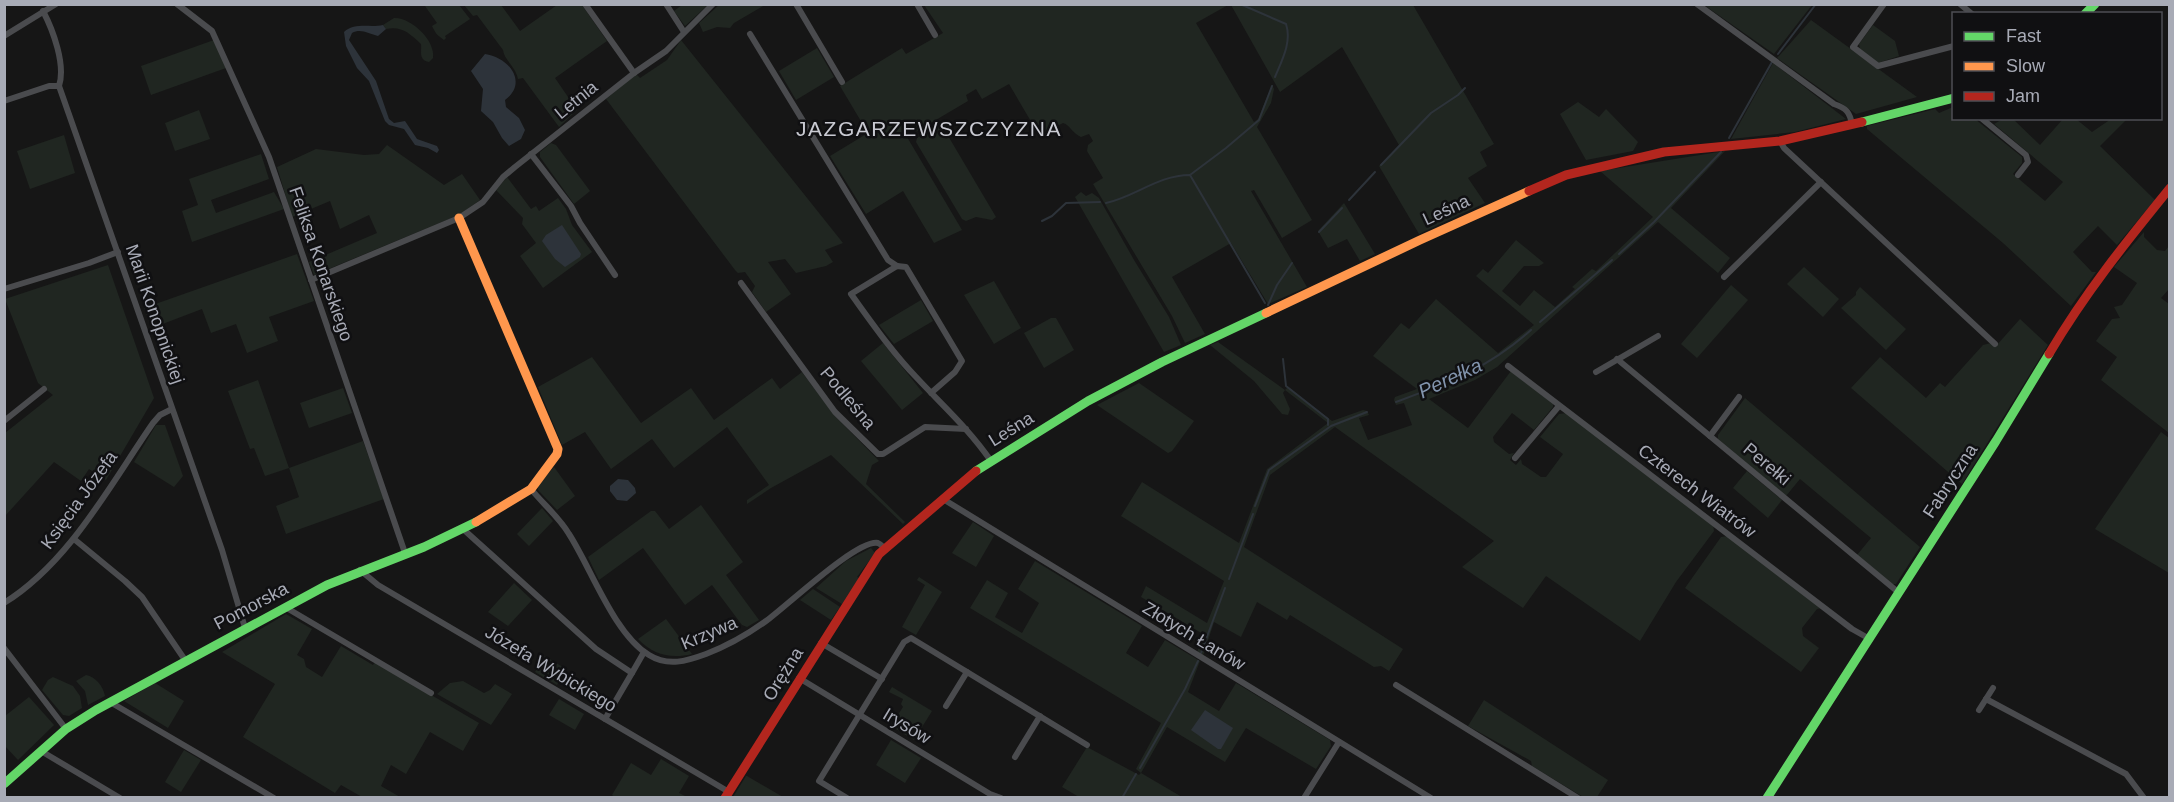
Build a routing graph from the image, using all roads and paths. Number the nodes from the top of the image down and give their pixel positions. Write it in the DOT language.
graph roads {
  1 [pos="56,4"];
  2 [pos="177,4"];
  3 [pos="585,4"];
  4 [pos="666,4"];
  5 [pos="713,4"];
  6 [pos="796,4"];
  7 [pos="917,4"];
  8 [pos="1697,4"];
  9 [pos="1884,4"];
  10 [pos="43,11"];
  11 [pos="684,32"];
  12 [pos="750,34"];
  13 [pos="935,35"];
  14 [pos="4,36"];
  15 [pos="1952,46"];
  16 [pos="634,73"];
  17 [pos="842,82"];
  18 [pos="59,86"];
  19 [pos="1952,98"];
  20 [pos="4,101"];
  21 [pos="1983,120"];
  22 [pos="1852,125"];
  23 [pos="1780,141"];
  24 [pos="531,154"];
  25 [pos="2018,175"];
  26 [pos="1821,182"];
  27 [pos="2169,188"];
  28 [pos="459,218"];
  29 [pos="118,252"];
  30 [pos="897,266"];
  31 [pos="615,274"];
  32 [pos="1724,277"];
  33 [pos="310,280"];
  34 [pos="741,282"];
  35 [pos="5,288"];
  36 [pos="1658,336"];
  37 [pos="1995,344"];
  38 [pos="1617,359"];
  39 [pos="1508,366"];
  40 [pos="1596,372"];
  41 [pos="44,388"];
  42 [pos="931,393"];
  43 [pos="1739,397"];
  44 [pos="1559,406"];
  45 [pos="172,409"];
  46 [pos="4,421"];
  47 [pos="966,429"];
  48 [pos="1710,436"];
  49 [pos="1515,458"];
  50 [pos="991,461"];
  51 [pos="531,489"];
  52 [pos="943,499"];
  53 [pos="463,529"];
  54 [pos="74,539"];
  55 [pos="885,549"];
  56 [pos="405,553"];
  57 [pos="868,569"];
  58 [pos="360,570"];
  59 [pos="1898,592"];
  60 [pos="4,603"];
  61 [pos="285,607"];
  62 [pos="245,628"];
  63 [pos="1869,638"];
  64 [pos="821,643"];
  65 [pos="4,648"];
  66 [pos="644,652"];
  67 [pos="185,660"];
  68 [pos="967,672"];
  69 [pos="632,673"];
  70 [pos="800,678"];
  71 [pos="882,679"];
  72 [pos="1396,685"];
  73 [pos="1993,688"];
  74 [pos="431,693"];
  75 [pos="1986,699"];
  76 [pos="110,702"];
  77 [pos="946,706"];
  78 [pos="1979,710"];
  79 [pos="860,715"];
  80 [pos="1040,716"];
  81 [pos="605,719"];
  82 [pos="66,729"];
  83 [pos="1339,742"];
  84 [pos="1087,745"];
  85 [pos="41,751"];
  86 [pos="1015,757"];
  87 [pos="4,784"];
  88 [pos="727,795"];
  89 [pos="989,796"];
  90 [pos="120,798"];
  91 [pos="274,798"];
  92 [pos="847,798"];
  93 [pos="1000,798"];
  94 [pos="1304,798"];
  95 [pos="1431,798"];
  96 [pos="1578,798"];
  97 [pos="1767,798"];
  98 [pos="2144,798"];
  1 -- 10 [label="street"];
  2 -- 33 [label="street, Feliksa Konarskiego"];
  3 -- 16 [label="street"];
  4 -- 11 [label="street"];
  5 -- 11 [label="street, Letnia"];
  6 -- 17 [label="street"];
  7 -- 13 [label="street"];
  8 -- 22 [label="street"];
  9 -- 15 [label="street"];
  10 -- 14 [label="street"];
  10 -- 18 [label="street, Marii Konopnickiej"];
  11 -- 16 [label="street, Letnia"];
  12 -- 30 [label="street"];
  16 -- 24 [label="street, Letnia"];
  18 -- 20 [label="street"];
  18 -- 29 [label="street, Marii Konopnickiej"];
  19 -- 22 [label="street, Leśna"];
  21 -- 25 [label="street"];
  22 -- 23 [label="street, Leśna"];
  23 -- 26 [label="street"];
  23 -- 50 [label="street, Leśna"];
  24 -- 28 [label="street, Letnia"];
  24 -- 31 [label="street"];
  26 -- 32 [label="street"];
  26 -- 37 [label="street"];
  27 -- 59 [label="street, Fabryczna"];
  28 -- 33 [label="street, Letnia"];
  28 -- 51 [label="street"];
  29 -- 35 [label="street"];
  29 -- 45 [label="street, Marii Konopnickiej"];
  30 -- 42 [label="street"];
  30 -- 42 [label="street, Leśna"];
  33 -- 56 [label="street, Feliksa Konarskiego"];
  34 -- 47 [label="street, Podleśna"];
  36 -- 38 [label="street"];
  38 -- 40 [label="street"];
  38 -- 48 [label="street, Perełki"];
  39 -- 44 [label="street, Czterech Wiatrów"];
  41 -- 46 [label="street"];
  42 -- 47 [label="street, Leśna"];
  43 -- 48 [label="street"];
  44 -- 49 [label="street"];
  44 -- 63 [label="street, Czterech Wiatrów"];
  45 -- 54 [label="street, Księcia Józefa"];
  45 -- 62 [label="street, Marii Konopnickiej"];
  47 -- 50 [label="street, Leśna"];
  48 -- 59 [label="street, Perełki"];
  50 -- 52 [label="street, Leśna"];
  51 -- 53 [label="street, Pomorska"];
  51 -- 66 [label="street"];
  52 -- 55 [label="street, Leśna"];
  52 -- 83 [label="street, Złotych Łanów"];
  53 -- 56 [label="street, Pomorska"];
  53 -- 69 [label="street"];
  54 -- 60 [label="street, Księcia Józefa"];
  54 -- 67 [label="street"];
  55 -- 57 [label="street, Leśna"];
  55 -- 66 [label="street, Krzywa"];
  56 -- 58 [label="street, Pomorska"];
  57 -- 64 [label="street, Orężna"];
  58 -- 61 [label="street, Pomorska"];
  58 -- 81 [label="street, Józefa Wybickiego"];
  59 -- 63 [label="street, Fabryczna"];
  61 -- 62 [label="street, Pomorska"];
  61 -- 74 [label="street"];
  62 -- 67 [label="street, Pomorska"];
  63 -- 97 [label="street, Fabryczna"];
  64 -- 70 [label="street, Orężna"];
  64 -- 71 [label="street"];
  65 -- 82 [label="street"];
  66 -- 69 [label="street"];
  67 -- 76 [label="street, Pomorska"];
  68 -- 71 [label="street"];
  68 -- 77 [label="street"];
  68 -- 80 [label="street"];
  69 -- 81 [label="street"];
  70 -- 79 [label="street, Irysów"];
  70 -- 88 [label="street, Orężna"];
  71 -- 79 [label="street"];
  72 -- 96 [label="street"];
  73 -- 75 [label="street"];
  75 -- 78 [label="street"];
  75 -- 98 [label="street"];
  76 -- 82 [label="street, Pomorska"];
  76 -- 91 [label="street"];
  79 -- 89 [label="street, Irysów"];
  79 -- 92 [label="street"];
  80 -- 84 [label="street"];
  80 -- 86 [label="street"];
  81 -- 88 [label="street, Józefa Wybickiego"];
  82 -- 85 [label="street, Pomorska"];
  83 -- 94 [label="street"];
  83 -- 95 [label="street, Złotych Łanów"];
  85 -- 87 [label="street, Pomorska"];
  85 -- 90 [label="street"];
  89 -- 93 [label="street, Irysów"];
}
